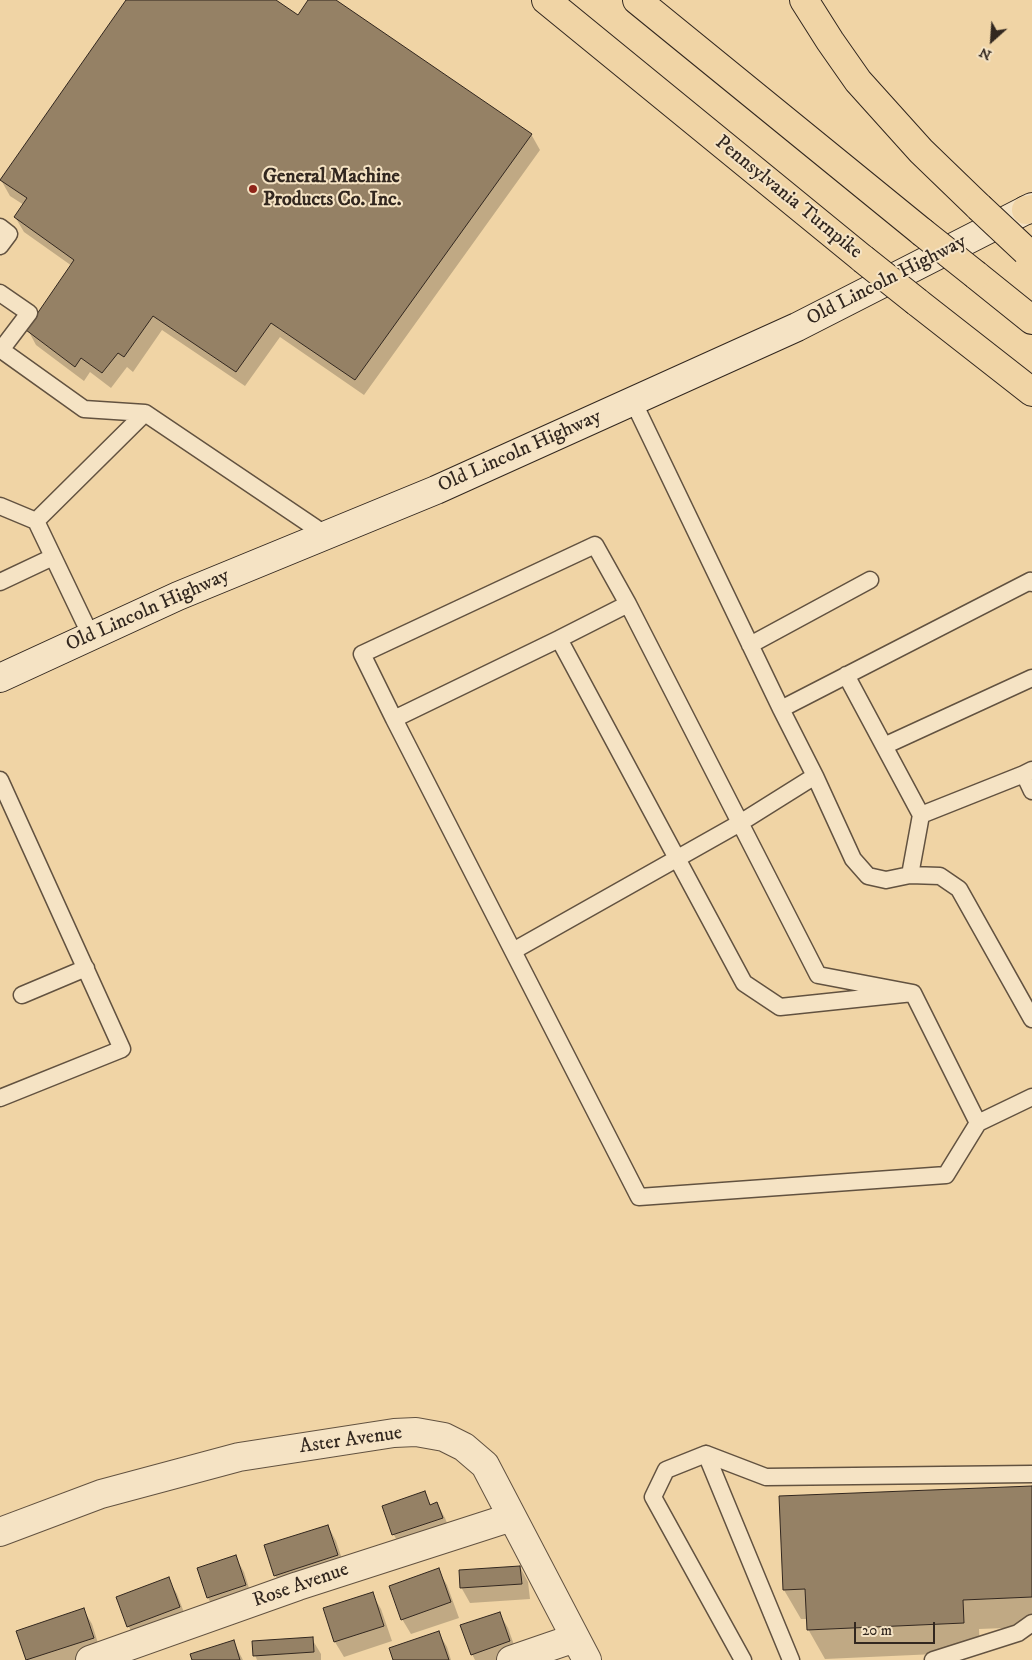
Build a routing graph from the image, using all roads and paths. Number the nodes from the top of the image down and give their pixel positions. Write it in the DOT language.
graph roads {
  1 [pos="541,0"];
  2 [pos="638,0"];
  3 [pos="804,0"];
  4 [pos="555,8"];
  5 [pos="1030,209"];
  6 [pos="0,227"];
  7 [pos="0,246"];
  8 [pos="1029,254"];
  9 [pos="0,293"];
  10 [pos="1032,320"];
  11 [pos="1,349"];
  12 [pos="1032,392"];
  13 [pos="633,401"];
  14 [pos="145,413"];
  15 [pos="0,506"];
  16 [pos="36,521"];
  17 [pos="326,535"];
  18 [pos="53,557"];
  19 [pos="870,580"];
  20 [pos="0,582"];
  21 [pos="1032,583"];
  22 [pos="628,604"];
  23 [pos="91,636"];
  24 [pos="559,639"];
  25 [pos="750,645"];
  26 [pos="846,675"];
  27 [pos="0,678"];
  28 [pos="1032,678"];
  29 [pos="781,709"];
  30 [pos="394,720"];
  31 [pos="884,746"];
  32 [pos="1028,772"];
  33 [pos="815,776"];
  34 [pos="0,780"];
  35 [pos="1032,791"];
  36 [pos="921,815"];
  37 [pos="740,823"];
  38 [pos="677,858"];
  39 [pos="910,875"];
  40 [pos="513,951"];
  41 [pos="86,968"];
  42 [pos="913,993"];
  43 [pos="22,995"];
  44 [pos="1032,1019"];
  45 [pos="1032,1097"];
  46 [pos="0,1098"];
  47 [pos="978,1123"];
  48 [pos="706,1454"];
  49 [pos="1032,1474"];
  50 [pos="512,1517"];
  51 [pos="0,1532"];
  52 [pos="1032,1623"];
  53 [pos="581,1649"];
  54 [pos="90,1660"];
  55 [pos="511,1660"];
  56 [pos="743,1660"];
  57 [pos="792,1660"];
  58 [pos="933,1660"];
  1 -- 4 [label="highway, Pennsylvania Turnpike"];
  2 -- 10 [label="highway, bridge"];
  3 -- 8 [label="highway, bridge"];
  4 -- 12 [label="highway, Pennsylvania Turnpike, bridge"];
  5 -- 13 [label="street, Old Lincoln Highway"];
  6 -- 7 [label="lane"];
  9 -- 11 [label="lane"];
  11 -- 14 [label="lane"];
  13 -- 17 [label="street, Old Lincoln Highway"];
  13 -- 25 [label="lane"];
  14 -- 16 [label="lane"];
  14 -- 17 [label="lane"];
  15 -- 16 [label="lane"];
  16 -- 18 [label="lane"];
  17 -- 23 [label="street, Old Lincoln Highway"];
  18 -- 20 [label="lane"];
  18 -- 23 [label="lane"];
  19 -- 25 [label="lane"];
  21 -- 26 [label="lane"];
  22 -- 24 [label="lane"];
  22 -- 30 [label="lane"];
  22 -- 37 [label="lane"];
  23 -- 27 [label="street, Old Lincoln Highway"];
  24 -- 30 [label="lane"];
  24 -- 38 [label="lane"];
  25 -- 29 [label="lane"];
  26 -- 29 [label="lane"];
  26 -- 31 [label="lane"];
  28 -- 31 [label="lane"];
  29 -- 33 [label="lane"];
  30 -- 40 [label="lane"];
  31 -- 36 [label="lane"];
  32 -- 35 [label="lane"];
  32 -- 36 [label="lane"];
  33 -- 37 [label="lane"];
  33 -- 39 [label="lane"];
  34 -- 41 [label="lane"];
  36 -- 39 [label="lane"];
  37 -- 38 [label="lane"];
  37 -- 42 [label="lane"];
  38 -- 40 [label="lane"];
  38 -- 42 [label="lane"];
  39 -- 44 [label="lane"];
  40 -- 47 [label="lane"];
  41 -- 43 [label="lane"];
  41 -- 46 [label="lane"];
  42 -- 47 [label="lane"];
  45 -- 47 [label="lane"];
  48 -- 49 [label="lane"];
  48 -- 56 [label="lane"];
  48 -- 57 [label="lane"];
  50 -- 51 [label="street, Aster Avenue"];
  50 -- 53 [label="street, Aster Avenue"];
  50 -- 54 [label="street, Rose Avenue"];
  52 -- 58 [label="lane"];
  53 -- 55 [label="street"];
}
